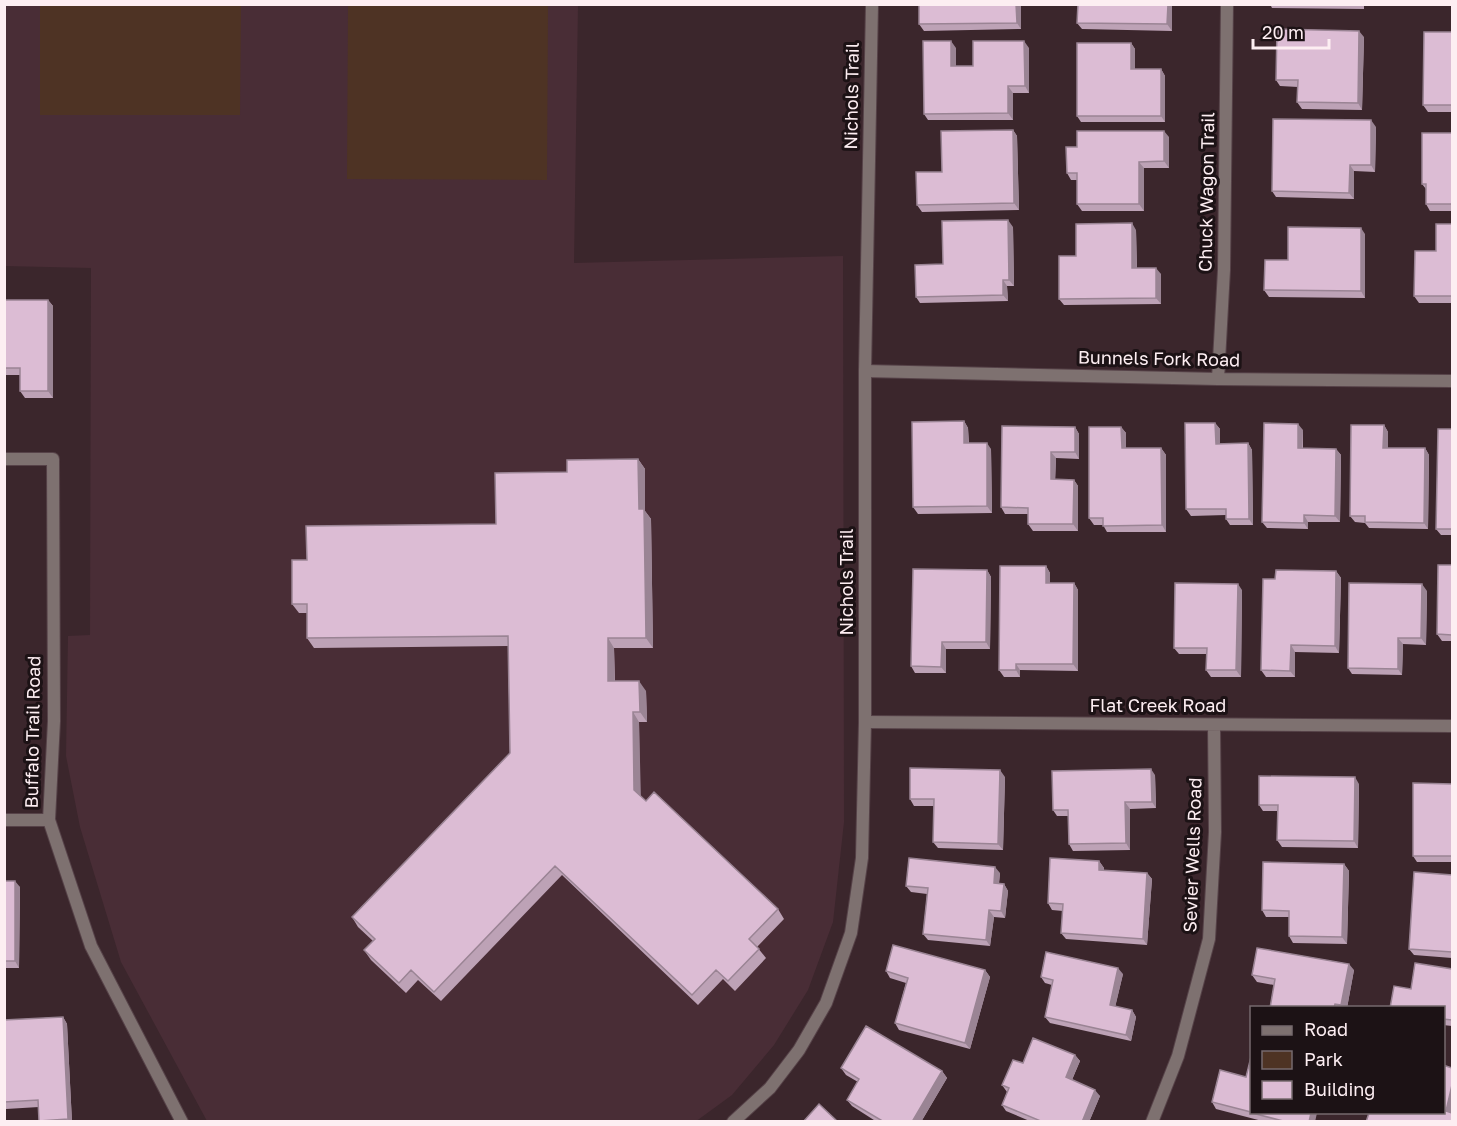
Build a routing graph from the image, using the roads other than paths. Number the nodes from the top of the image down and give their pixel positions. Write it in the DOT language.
graph roads {
  1 [pos="872,4"];
  2 [pos="1227,4"];
  3 [pos="865,371"];
  4 [pos="1218,379"];
  5 [pos="1452,381"];
  6 [pos="4,459"];
  7 [pos="865,722"];
  8 [pos="1214,724"];
  9 [pos="1452,727"];
  10 [pos="4,820"];
  11 [pos="49,820"];
  12 [pos="182,1122"];
  13 [pos="733,1122"];
  14 [pos="1152,1122"];
  1 -- 3 [label="street, Nichols Trail"];
  2 -- 4 [label="street, Chuck Wagon Trail"];
  3 -- 4 [label="street, Bunnels Fork Road"];
  3 -- 7 [label="street, Nichols Trail"];
  4 -- 5 [label="street, Bunnels Fork Road"];
  6 -- 11 [label="street, Buffalo Trail Road"];
  7 -- 8 [label="street, Flat Creek Road"];
  7 -- 13 [label="street, Nichols Trail"];
  8 -- 9 [label="street, Flat Creek Road"];
  8 -- 14 [label="street, Sevier Wells Road"];
  10 -- 11 [label="street"];
  11 -- 12 [label="street, Buffalo Trail Road"];
}
